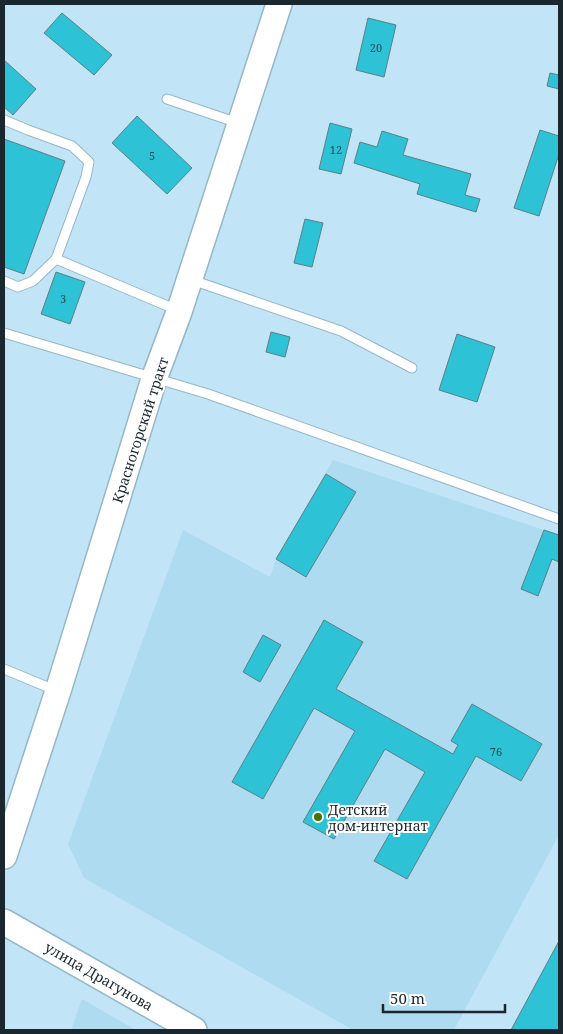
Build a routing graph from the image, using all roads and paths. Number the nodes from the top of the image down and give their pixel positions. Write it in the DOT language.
graph roads {
  1 [pos="279,4"];
  2 [pos="167,99"];
  3 [pos="4,120"];
  4 [pos="240,123"];
  5 [pos="56,259"];
  6 [pos="189,280"];
  7 [pos="4,281"];
  8 [pos="180,312"];
  9 [pos="4,332"];
  10 [pos="412,368"];
  11 [pos="154,379"];
  12 [pos="559,520"];
  13 [pos="4,669"];
  14 [pos="58,692"];
  15 [pos="4,856"];
  16 [pos="4,922"];
  17 [pos="194,1030"];
  1 -- 4 [label="main road, Красногорский тракт"];
  2 -- 4 [label="lane"];
  3 -- 5 [label="lane"];
  4 -- 6 [label="main road, Красногорский тракт"];
  5 -- 7 [label="lane"];
  5 -- 8 [label="lane"];
  6 -- 8 [label="main road, Красногорский тракт"];
  6 -- 10 [label="lane"];
  8 -- 11 [label="main road, Красногорский тракт"];
  9 -- 11 [label="lane"];
  11 -- 12 [label="lane"];
  11 -- 14 [label="main road, Красногорский тракт"];
  13 -- 14 [label="lane"];
  14 -- 15 [label="main road, Красногорский тракт"];
  16 -- 17 [label="main road, улица Драгунова"];
}
